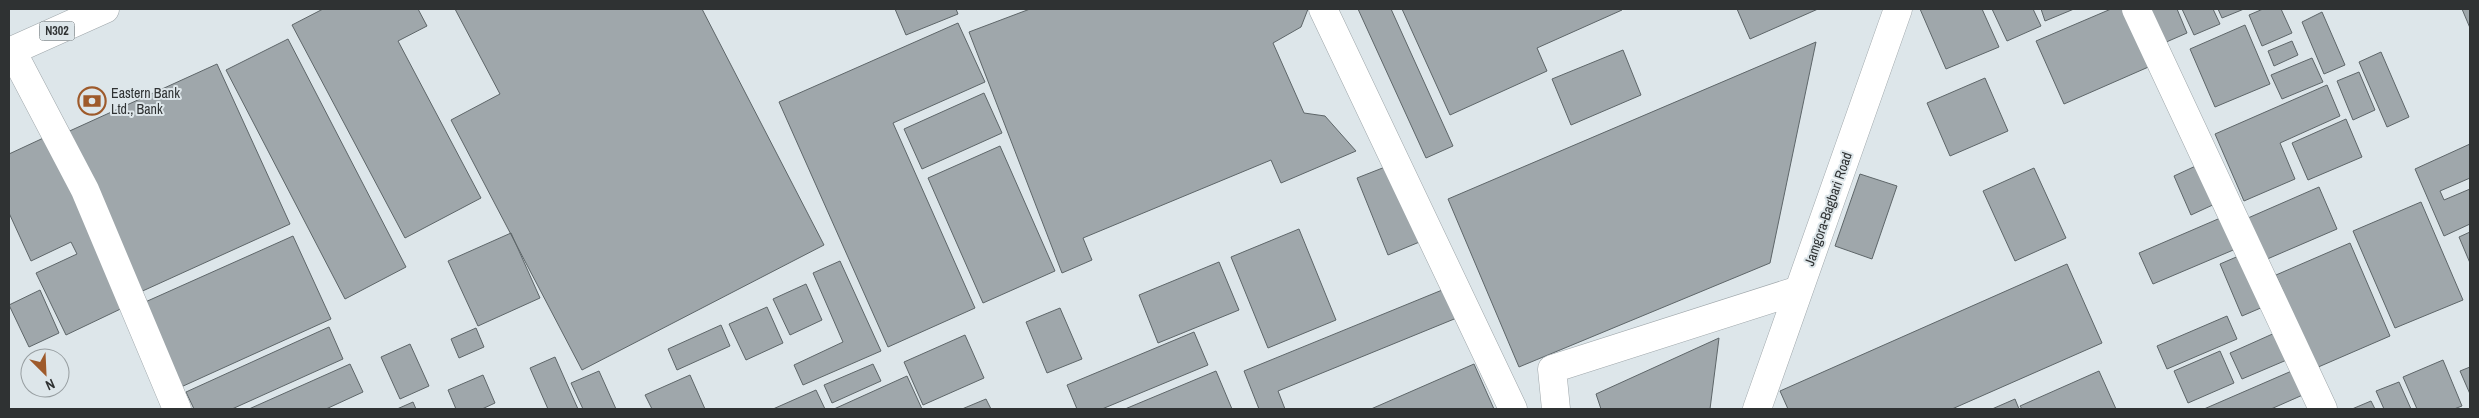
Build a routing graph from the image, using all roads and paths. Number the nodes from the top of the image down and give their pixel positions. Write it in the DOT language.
graph roads {
  1 [pos="105,9"];
  2 [pos="1323,9"];
  3 [pos="1898,9"];
  4 [pos="2136,9"];
  5 [pos="10,52"];
  6 [pos="1799,290"];
  7 [pos="177,409"];
  8 [pos="1513,409"];
  9 [pos="1556,409"];
  10 [pos="1757,409"];
  11 [pos="2323,409"];
  1 -- 5 [label="main road, N302"];
  2 -- 8 [label="main road"];
  3 -- 6 [label="main road, Jamgora-Bagbari Road"];
  4 -- 11 [label="main road"];
  5 -- 7 [label="main road"];
  6 -- 9 [label="main road"];
  6 -- 10 [label="main road, Jamgora-Bagbari Road"];
}
